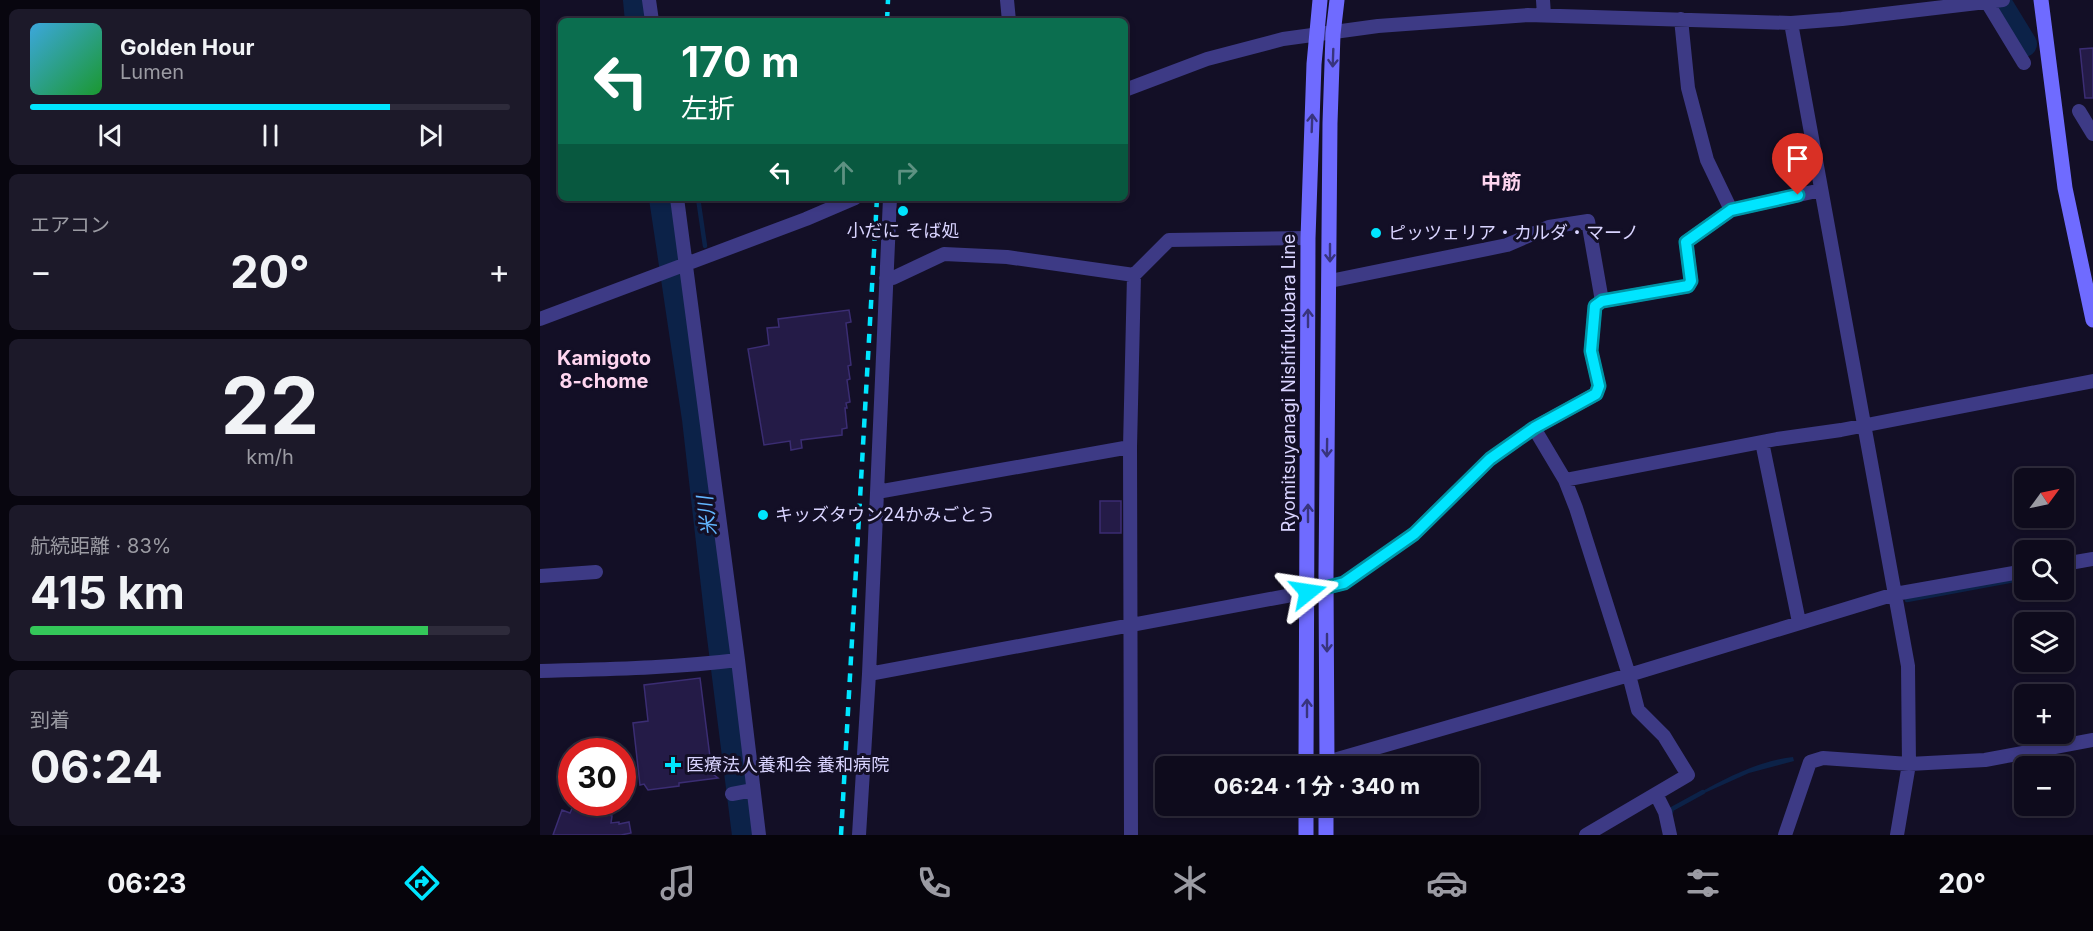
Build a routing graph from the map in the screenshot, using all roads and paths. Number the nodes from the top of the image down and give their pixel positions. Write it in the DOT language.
graph roads {
  1 [pos="649,0"];
  2 [pos="1007,0"];
  3 [pos="1320,0"];
  4 [pos="1337,0"];
  5 [pos="1543,0"];
  6 [pos="2041,0"];
  7 [pos="1994,1"];
  8 [pos="1544,15"];
  9 [pos="652,18"];
  10 [pos="1009,18"];
  11 [pos="1681,19"];
  12 [pos="1791,23"];
  13 [pos="1333,34"];
  14 [pos="1316,35"];
  15 [pos="2024,63"];
  16 [pos="1128,89"];
  17 [pos="2079,111"];
  18 [pos="2093,134"];
  19 [pos="1821,190"];
  20 [pos="677,201"];
  21 [pos="848,201"];
  22 [pos="890,201"];
  23 [pos="1731,210"];
  24 [pos="1308,238"];
  25 [pos="685,264"];
  26 [pos="1134,275"];
  27 [pos="886,278"];
  28 [pos="1330,280"];
  29 [pos="1602,301"];
  30 [pos="540,319"];
  31 [pos="2093,320"];
  32 [pos="2093,381"];
  33 [pos="1863,426"];
  34 [pos="1534,428"];
  35 [pos="1762,442"];
  36 [pos="1130,447"];
  37 [pos="1565,480"];
  38 [pos="877,492"];
  39 [pos="2093,559"];
  40 [pos="2074,562"];
  41 [pos="596,572"];
  42 [pos="2014,573"];
  43 [pos="540,576"];
  44 [pos="1327,588"];
  45 [pos="1308,592"];
  46 [pos="1895,594"];
  47 [pos="1799,622"];
  48 [pos="1131,624"];
  49 [pos="735,660"];
  50 [pos="540,670"];
  51 [pos="869,674"];
  52 [pos="1629,675"];
  53 [pos="2093,740"];
  54 [pos="1306,756"];
  55 [pos="1327,756"];
  56 [pos="1354,756"];
  57 [pos="1909,764"];
  58 [pos="750,791"];
  59 [pos="732,794"];
  60 [pos="1656,794"];
  61 [pos="1306,816"];
  62 [pos="1326,816"];
  63 [pos="759,835"];
  64 [pos="859,835"];
  65 [pos="1131,835"];
  66 [pos="1306,835"];
  67 [pos="1326,835"];
  68 [pos="1586,835"];
  69 [pos="1671,835"];
  70 [pos="1785,835"];
  71 [pos="1897,835"];
  1 -- 9 [label="street"];
  2 -- 10 [label="street"];
  3 -- 14 [label="main road, Ryomitsuyanagi Nishifukubara Line"];
  4 -- 13 [label="main road, Ryomitsuyanagi Nishifukubara Line"];
  5 -- 8 [label="street"];
  6 -- 31 [label="main road"];
  7 -- 12 [label="street"];
  7 -- 15 [label="street"];
  8 -- 11 [label="street"];
  8 -- 13 [label="street"];
  11 -- 12 [label="street"];
  11 -- 23 [label="street"];
  12 -- 19 [label="street"];
  13 -- 14 [label="street"];
  13 -- 28 [label="main road, Ryomitsuyanagi Nishifukubara Line, one-way"];
  14 -- 16 [label="street"];
  24 -- 14 [label="main road, Ryomitsuyanagi Nishifukubara Line, one-way"];
  17 -- 18 [label="street"];
  19 -- 23 [label="street"];
  19 -- 33 [label="street"];
  20 -- 25 [label="street"];
  21 -- 25 [label="street"];
  22 -- 27 [label="street"];
  23 -- 29 [label="street"];
  24 -- 26 [label="street"];
  45 -- 24 [label="main road, Ryomitsuyanagi Nishifukubara Line, one-way"];
  25 -- 30 [label="street"];
  25 -- 49 [label="street"];
  26 -- 27 [label="street"];
  26 -- 36 [label="street"];
  27 -- 38 [label="street"];
  28 -- 29 [label="street"];
  28 -- 44 [label="main road, Ryomitsuyanagi Nishifukubara Line, one-way"];
  29 -- 34 [label="street"];
  32 -- 33 [label="street"];
  33 -- 35 [label="street"];
  33 -- 46 [label="street"];
  34 -- 37 [label="street"];
  34 -- 44 [label="street"];
  35 -- 37 [label="street"];
  35 -- 47 [label="street"];
  36 -- 38 [label="street"];
  36 -- 48 [label="street"];
  37 -- 52 [label="street"];
  38 -- 51 [label="street"];
  39 -- 40 [label="street"];
  41 -- 43 [label="street"];
  42 -- 46 [label="street"];
  44 -- 45 [label="street"];
  44 -- 55 [label="main road, Ryomitsuyanagi Nishifukubara Line, one-way"];
  45 -- 48 [label="street"];
  54 -- 45 [label="main road, Ryomitsuyanagi Nishifukubara Line, one-way"];
  46 -- 47 [label="street"];
  46 -- 57 [label="street"];
  47 -- 52 [label="street"];
  48 -- 51 [label="street"];
  48 -- 65 [label="street"];
  49 -- 50 [label="street"];
  49 -- 58 [label="street"];
  51 -- 64 [label="street"];
  52 -- 56 [label="street"];
  52 -- 60 [label="street"];
  53 -- 57 [label="street"];
  57 -- 70 [label="street"];
  57 -- 71 [label="street"];
  58 -- 59 [label="street"];
  58 -- 63 [label="street"];
  60 -- 68 [label="street"];
  60 -- 69 [label="street"];
  61 -- 66 [label="main road"];
  62 -- 67 [label="main road"];
}
